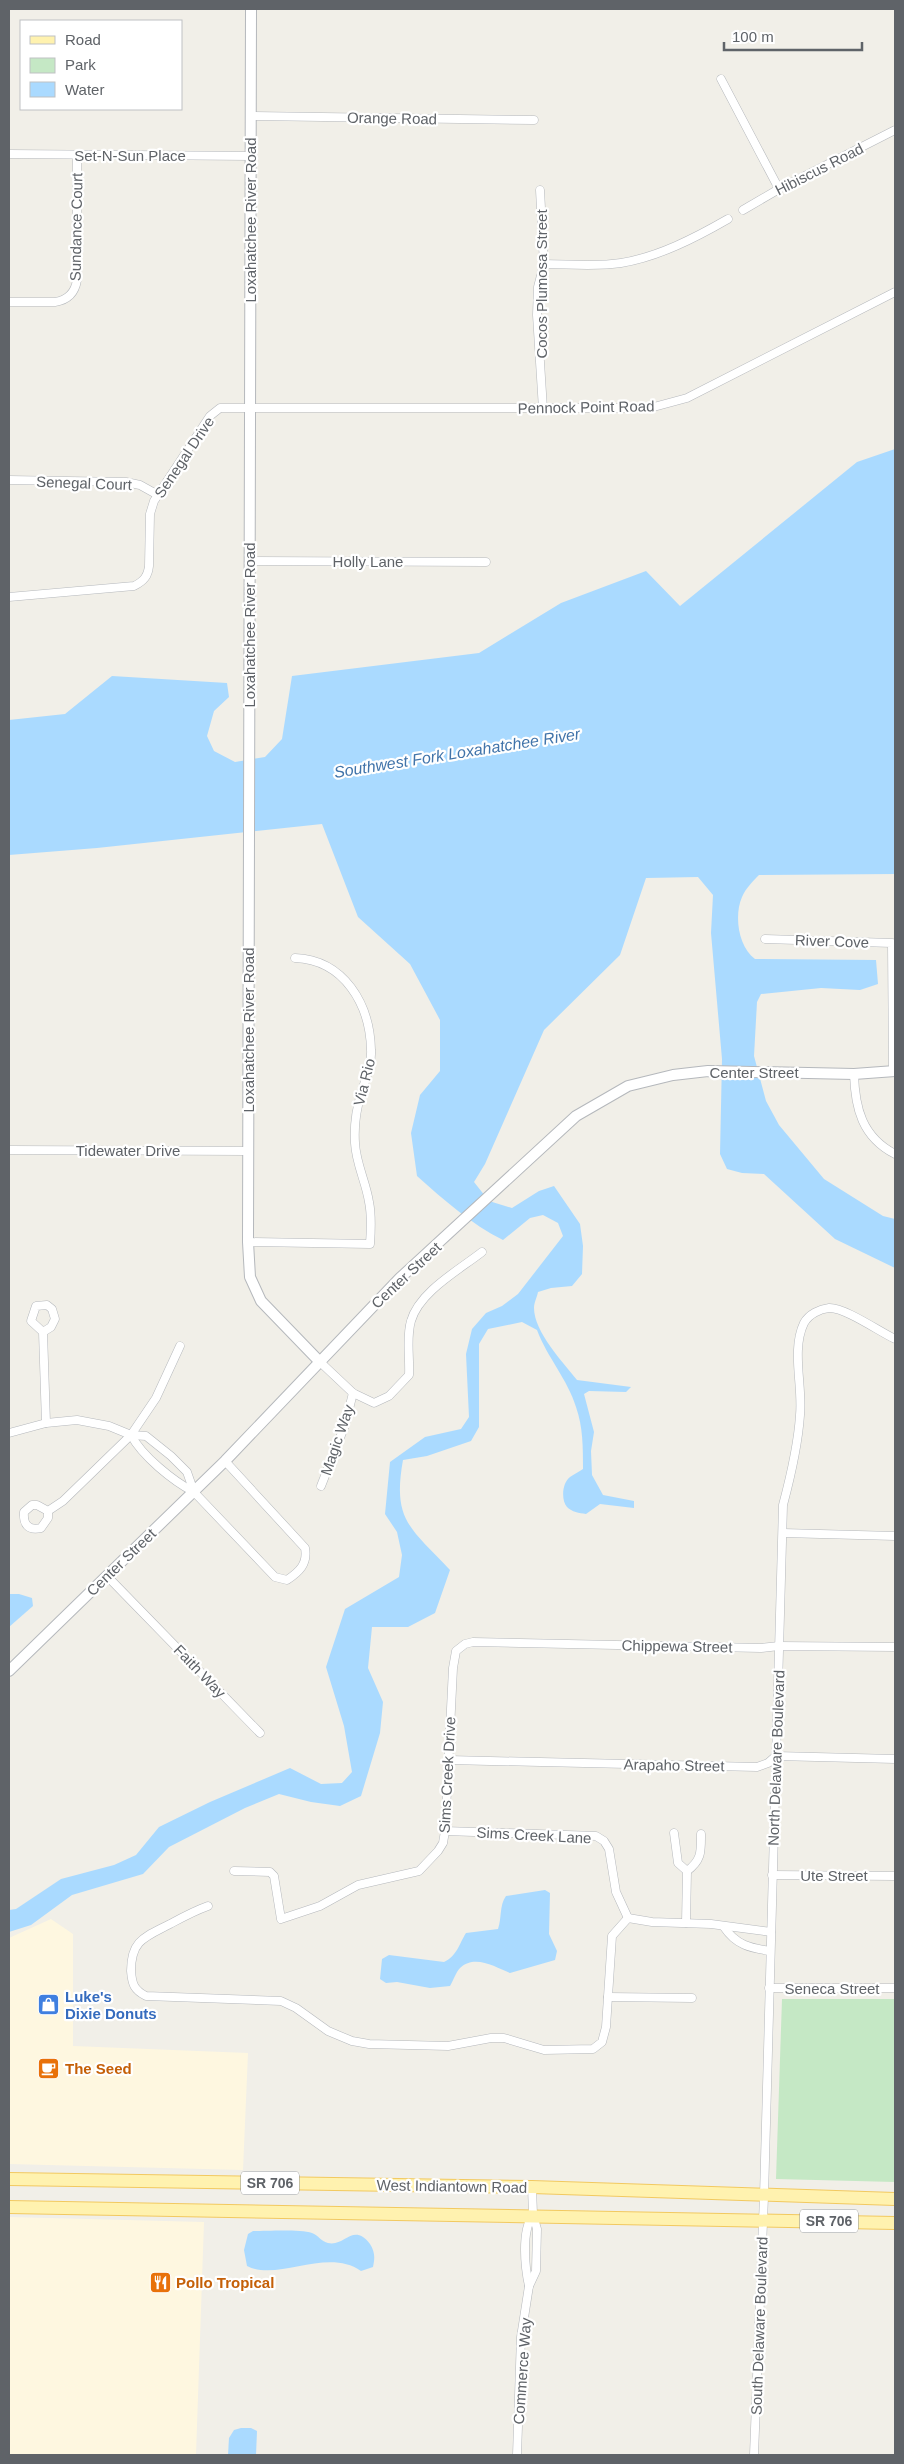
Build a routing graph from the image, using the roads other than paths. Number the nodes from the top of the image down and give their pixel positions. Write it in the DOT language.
graph roads {
  1 [pos="250,9"];
  2 [pos="721,79"];
  3 [pos="250,116"];
  4 [pos="534,120"];
  5 [pos="895,130"];
  6 [pos="9,154"];
  7 [pos="77,154"];
  8 [pos="250,156"];
  9 [pos="778,189"];
  10 [pos="540,190"];
  11 [pos="744,210"];
  12 [pos="728,219"];
  13 [pos="544,264"];
  14 [pos="895,292"];
  15 [pos="9,302"];
  16 [pos="250,407"];
  17 [pos="543,409"];
  18 [pos="9,480"];
  19 [pos="158,495"];
  20 [pos="250,561"];
  21 [pos="486,562"];
  22 [pos="9,597"];
  23 [pos="765,939"];
  24 [pos="295,958"];
  25 [pos="894,1071"];
  26 [pos="854,1074"];
  27 [pos="9,1150"];
  28 [pos="248,1151"];
  29 [pos="895,1154"];
  30 [pos="248,1242"];
  31 [pos="482,1252"];
  32 [pos="44,1332"];
  33 [pos="895,1339"];
  34 [pos="180,1346"];
  35 [pos="319,1361"];
  36 [pos="353,1393"];
  37 [pos="46,1423"];
  38 [pos="9,1433"];
  39 [pos="132,1435"];
  40 [pos="225,1461"];
  41 [pos="321,1486"];
  42 [pos="194,1492"];
  43 [pos="48,1511"];
  44 [pos="783,1533"];
  45 [pos="895,1536"];
  46 [pos="107,1576"];
  47 [pos="779,1646"];
  48 [pos="460,1647"];
  49 [pos="895,1647"];
  50 [pos="9,1671"];
  51 [pos="260,1733"];
  52 [pos="776,1756"];
  53 [pos="895,1758"];
  54 [pos="449,1760"];
  55 [pos="445,1831"];
  56 [pos="674,1833"];
  57 [pos="701,1834"];
  58 [pos="687,1871"];
  59 [pos="234,1872"];
  60 [pos="772,1875"];
  61 [pos="895,1876"];
  62 [pos="208,1906"];
  63 [pos="628,1918"];
  64 [pos="686,1923"];
  65 [pos="724,1927"];
  66 [pos="771,1932"];
  67 [pos="770,1951"];
  68 [pos="769,1988"];
  69 [pos="895,1988"];
  70 [pos="608,1997"];
  71 [pos="692,1998"];
  72 [pos="9,2179"];
  73 [pos="532,2187"];
  74 [pos="764,2196"];
  75 [pos="895,2199"];
  76 [pos="9,2207"];
  77 [pos="533,2215"];
  78 [pos="764,2220"];
  79 [pos="895,2223"];
  80 [pos="517,2455"];
  81 [pos="754,2455"];
  1 -- 3 [label="street, Loxahatchee River Road"];
  2 -- 9 [label="street"];
  3 -- 4 [label="street, Orange Road"];
  3 -- 8 [label="street, Loxahatchee River Road"];
  5 -- 9 [label="street, Hibiscus Road"];
  6 -- 7 [label="street, Set-N-Sun Place"];
  7 -- 8 [label="street, Set-N-Sun Place"];
  7 -- 15 [label="street, Sundance Court"];
  8 -- 16 [label="street, Loxahatchee River Road"];
  9 -- 11 [label="street, Hibiscus Road"];
  10 -- 13 [label="street, Cocos Plumosa Street"];
  12 -- 13 [label="street"];
  13 -- 17 [label="street, Cocos Plumosa Street"];
  14 -- 17 [label="street, Pennock Point Road"];
  16 -- 17 [label="street, Pennock Point Road"];
  16 -- 19 [label="street, Senegal Drive"];
  16 -- 20 [label="street, Loxahatchee River Road"];
  18 -- 19 [label="street, Senegal Court"];
  19 -- 22 [label="street, Senegal Drive"];
  20 -- 21 [label="street, Holly Lane"];
  20 -- 28 [label="street, Loxahatchee River Road"];
  23 -- 25 [label="street, River Cove"];
  24 -- 30 [label="street, Via Rio"];
  25 -- 26 [label="street, Center Street"];
  26 -- 29 [label="street"];
  26 -- 35 [label="street, Center Street"];
  27 -- 28 [label="street, Tidewater Drive"];
  28 -- 30 [label="street, Loxahatchee River Road"];
  30 -- 35 [label="street, Loxahatchee River Road"];
  31 -- 36 [label="street"];
  32 -- 37 [label="street"];
  33 -- 44 [label="street, North Delaware Boulevard"];
  34 -- 39 [label="street"];
  35 -- 36 [label="street"];
  35 -- 40 [label="street, Center Street"];
  36 -- 41 [label="street, Magic Way"];
  37 -- 38 [label="street"];
  37 -- 39 [label="street"];
  39 -- 42 [label="street"];
  39 -- 42 [label="street"];
  39 -- 43 [label="street"];
  40 -- 42 [label="street, Center Street"];
  40 -- 42 [label="street"];
  42 -- 46 [label="street, Center Street"];
  44 -- 45 [label="street"];
  44 -- 47 [label="street, North Delaware Boulevard"];
  46 -- 50 [label="street, Center Street"];
  46 -- 51 [label="street, Faith Way"];
  47 -- 48 [label="street, Chippewa Street"];
  47 -- 49 [label="street, Chippewa Street"];
  47 -- 52 [label="street, North Delaware Boulevard"];
  48 -- 54 [label="street, Sims Creek Drive"];
  52 -- 53 [label="street, Arapaho Street"];
  52 -- 54 [label="street, Arapaho Street"];
  52 -- 60 [label="street, North Delaware Boulevard"];
  54 -- 55 [label="street, Sims Creek Drive"];
  55 -- 59 [label="street, Sims Creek Drive"];
  55 -- 63 [label="street, Sims Creek Lane"];
  56 -- 58 [label="street"];
  57 -- 58 [label="street"];
  58 -- 64 [label="street"];
  60 -- 61 [label="street, Ute Street"];
  60 -- 66 [label="street, North Delaware Boulevard"];
  62 -- 70 [label="street"];
  63 -- 64 [label="street"];
  63 -- 70 [label="street"];
  64 -- 65 [label="street"];
  65 -- 66 [label="street"];
  65 -- 67 [label="street"];
  66 -- 67 [label="street, North Delaware Boulevard"];
  67 -- 68 [label="street, North Delaware Boulevard"];
  68 -- 69 [label="street, Seneca Street"];
  68 -- 74 [label="street, North Delaware Boulevard"];
  70 -- 71 [label="street"];
  72 -- 73 [label="main road, West Indiantown Road / SR 706"];
  73 -- 74 [label="main road, West Indiantown Road / SR 706"];
  73 -- 77 [label="street, Commerce Way"];
  74 -- 75 [label="main road, West Indiantown Road / SR 706"];
  74 -- 78 [label="street, South Delaware Boulevard"];
  76 -- 77 [label="main road, West Indiantown Road / SR 706"];
  77 -- 78 [label="main road, West Indiantown Road / SR 706"];
  77 -- 80 [label="street, Commerce Way"];
  78 -- 79 [label="main road, West Indiantown Road / SR 706"];
  78 -- 81 [label="street, South Delaware Boulevard"];
}
